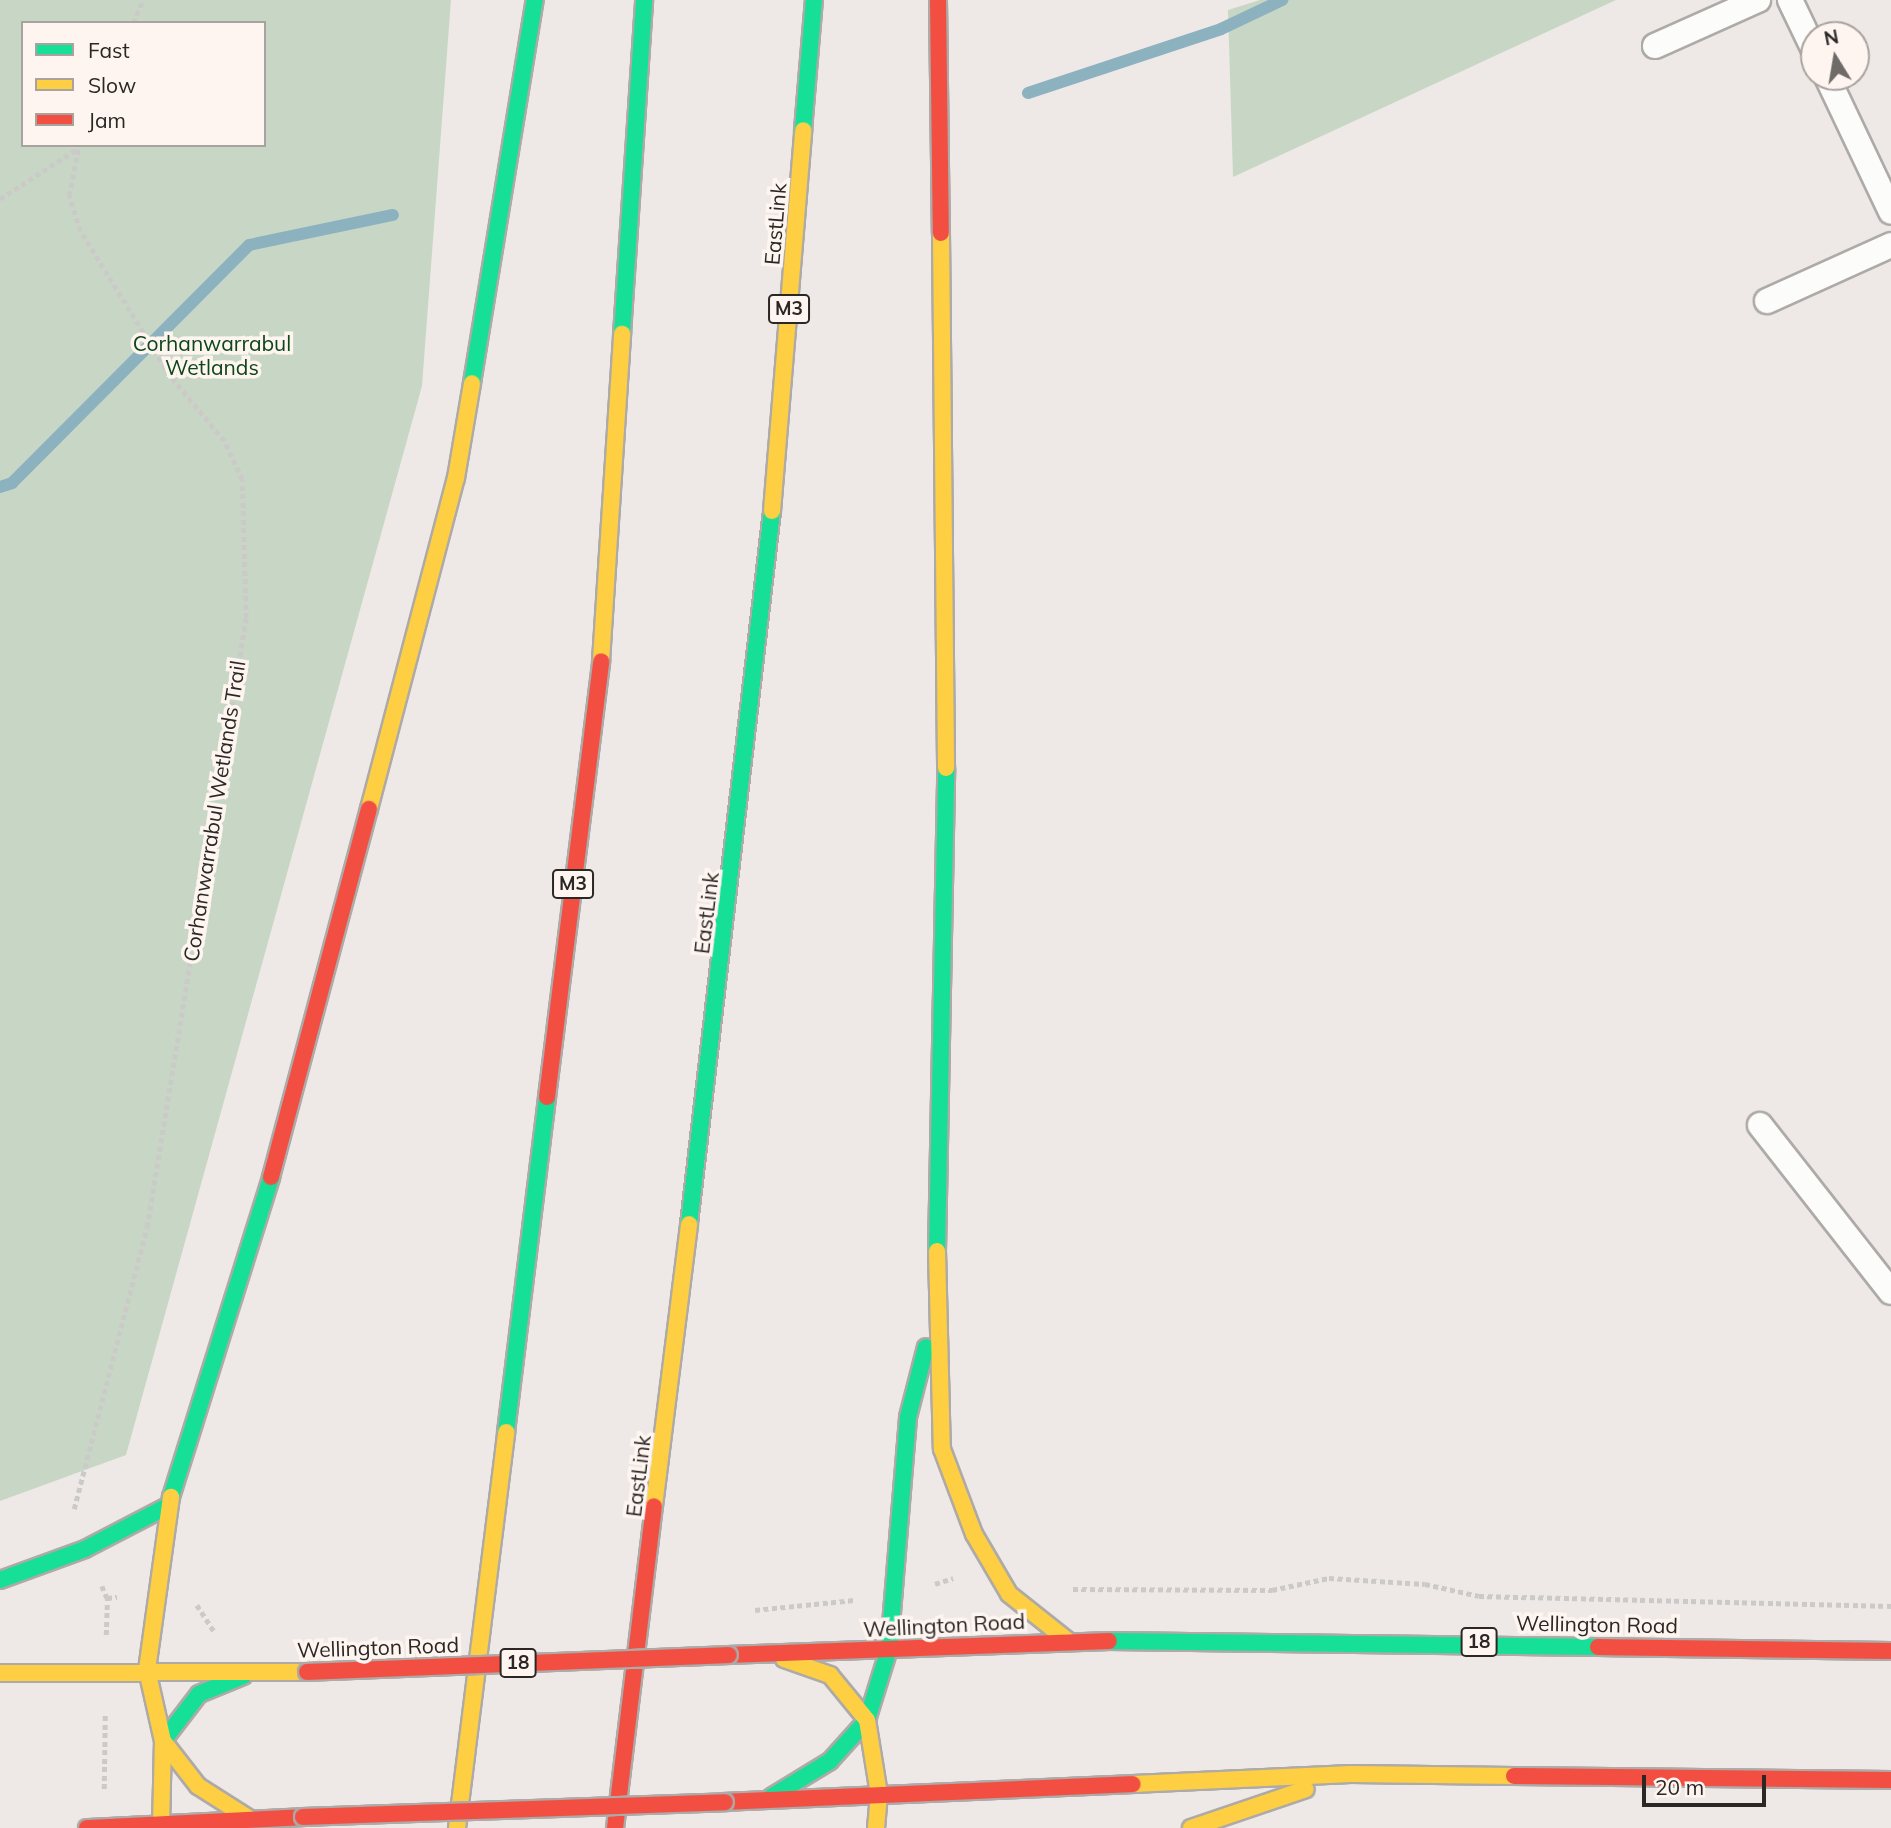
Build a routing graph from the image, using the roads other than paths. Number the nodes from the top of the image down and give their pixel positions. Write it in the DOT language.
graph roads {
  1 [pos="535,0"];
  2 [pos="644,0"];
  3 [pos="814,0"];
  4 [pos="938,0"];
  5 [pos="1758,0"];
  6 [pos="1790,0"];
  7 [pos="1800,21"];
  8 [pos="1655,46"];
  9 [pos="1834,91"];
  10 [pos="1891,212"];
  11 [pos="1891,244"];
  12 [pos="1766,300"];
  13 [pos="1760,1125"];
  14 [pos="1891,1292"];
  15 [pos="936,1311"];
  16 [pos="168,1506"];
  17 [pos="0,1580"];
  18 [pos="1068,1640"];
  19 [pos="889,1649"];
  20 [pos="1891,1651"];
  21 [pos="772,1654"];
  22 [pos="147,1670"];
  23 [pos="253,1671"];
  24 [pos="0,1673"];
  25 [pos="867,1720"];
  26 [pos="163,1741"];
  27 [pos="1352,1774"];
  28 [pos="1891,1780"];
  29 [pos="880,1794"];
  30 [pos="766,1800"];
  31 [pos="250,1819"];
  32 [pos="161,1826"];
  33 [pos="87,1828"];
  34 [pos="457,1828"];
  35 [pos="615,1828"];
  36 [pos="876,1828"];
  37 [pos="1191,1828"];
  1 -- 16 [label="highway"];
  2 -- 34 [label="highway, M3"];
  3 -- 35 [label="highway, EastLink / M3"];
  4 -- 15 [label="highway"];
  5 -- 8 [label="lane"];
  6 -- 7 [label="lane"];
  9 -- 10 [label="lane"];
  11 -- 12 [label="lane"];
  13 -- 14 [label="lane"];
  15 -- 18 [label="highway"];
  15 -- 19 [label="highway"];
  16 -- 17 [label="highway"];
  16 -- 22 [label="highway"];
  18 -- 19 [label="highway, Wellington Road / 18"];
  18 -- 20 [label="highway, Wellington Road / 18"];
  19 -- 21 [label="highway, Wellington Road / 18"];
  19 -- 25 [label="highway"];
  21 -- 23 [label="highway, Wellington Road / 18, bridge"];
  21 -- 25 [label="highway"];
  22 -- 23 [label="highway, Wellington Road / 18"];
  22 -- 24 [label="highway, Wellington Road / 18"];
  22 -- 26 [label="highway"];
  23 -- 26 [label="highway"];
  25 -- 29 [label="highway"];
  25 -- 30 [label="highway"];
  26 -- 31 [label="highway"];
  26 -- 32 [label="highway"];
  27 -- 28 [label="highway"];
  27 -- 29 [label="highway"];
  27 -- 37 [label="highway"];
  29 -- 30 [label="highway"];
  29 -- 36 [label="highway"];
  30 -- 31 [label="highway, bridge"];
  31 -- 32 [label="highway"];
  32 -- 33 [label="highway"];
}
